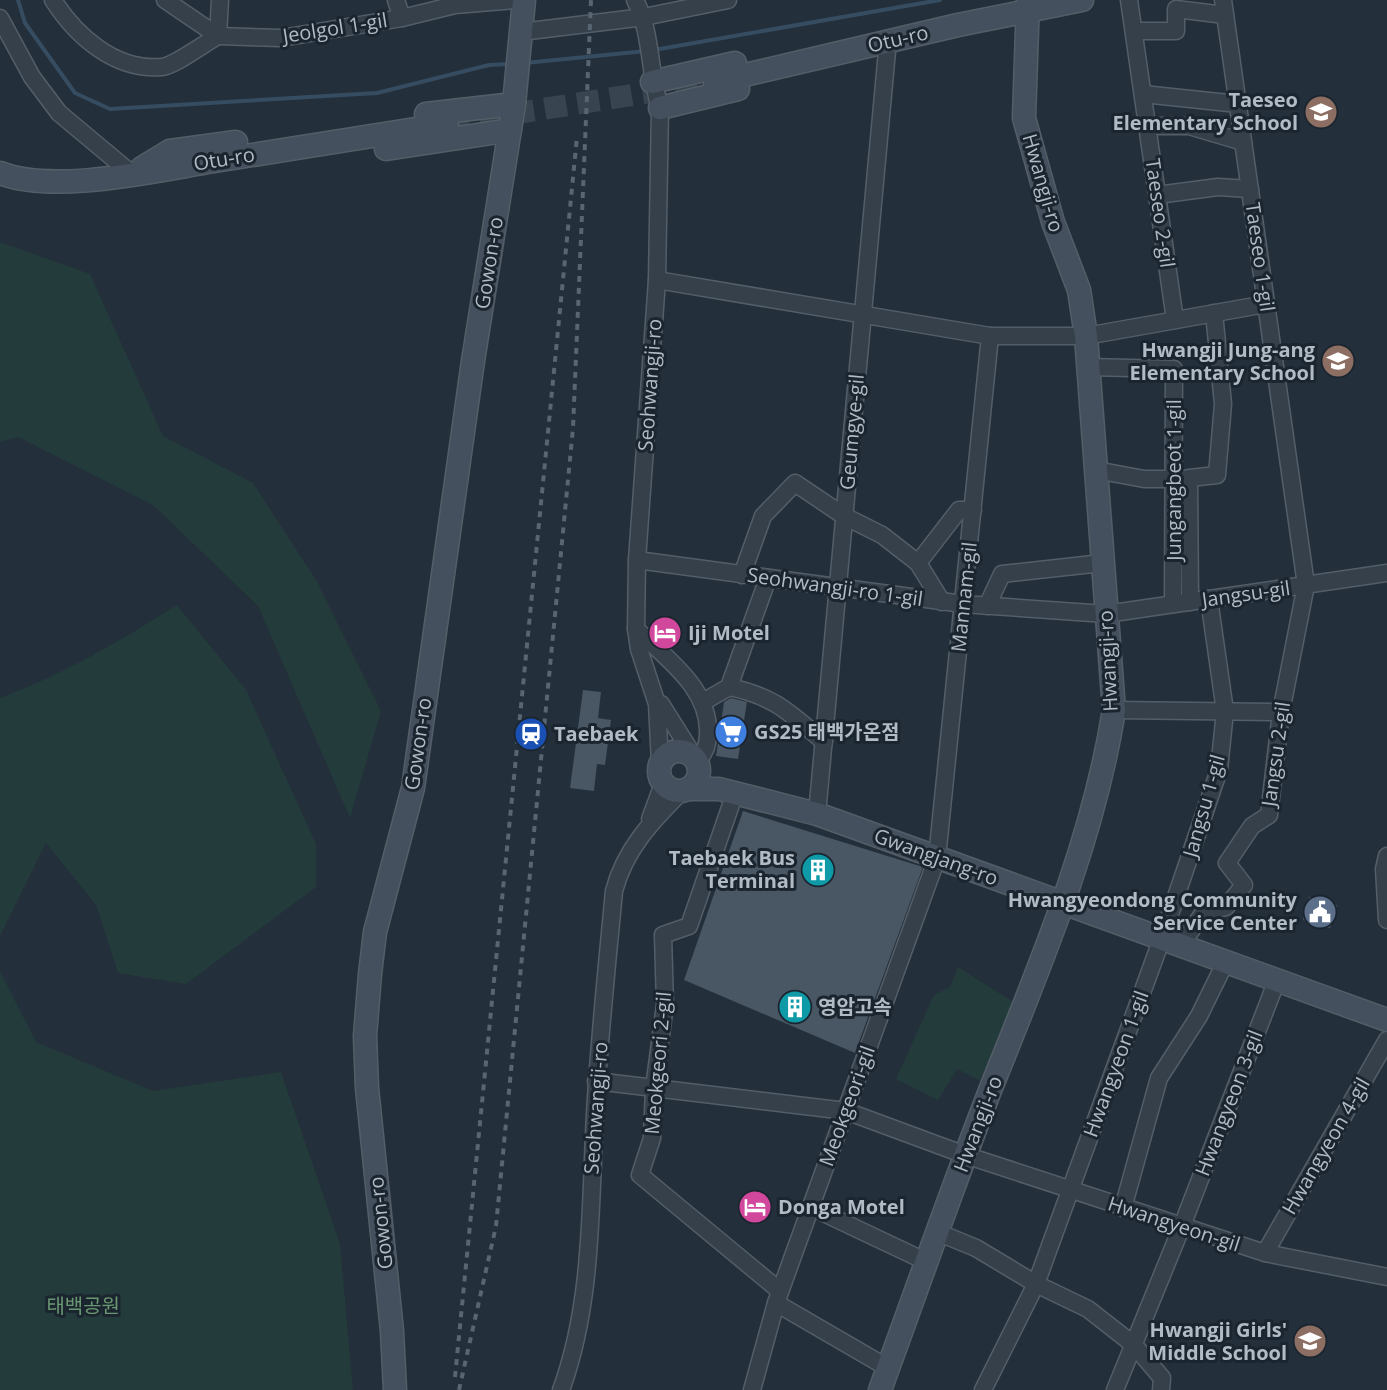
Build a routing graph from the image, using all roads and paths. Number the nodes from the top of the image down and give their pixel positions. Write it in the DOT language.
graph roads {
  1 [pos="53,0"];
  2 [pos="165,0"];
  3 [pos="220,0"];
  4 [pos="396,0"];
  5 [pos="515,0"];
  6 [pos="524,0"];
  7 [pos="635,0"];
  8 [pos="728,0"];
  9 [pos="1082,0"];
  10 [pos="1129,0"];
  11 [pos="1027,5"];
  12 [pos="1224,8"];
  13 [pos="644,17"];
  14 [pos="0,18"];
  15 [pos="402,18"];
  16 [pos="987,19"];
  17 [pos="1134,31"];
  18 [pos="521,32"];
  19 [pos="218,36"];
  20 [pos="887,51"];
  21 [pos="652,82"];
  22 [pos="715,82"];
  23 [pos="1143,94"];
  24 [pos="514,101"];
  25 [pos="1238,104"];
  26 [pos="660,108"];
  27 [pos="447,124"];
  28 [pos="1147,126"];
  29 [pos="510,130"];
  30 [pos="1243,142"];
  31 [pos="0,173"];
  32 [pos="132,174"];
  33 [pos="1250,189"];
  34 [pos="1157,195"];
  35 [pos="657,280"];
  36 [pos="1266,304"];
  37 [pos="1214,313"];
  38 [pos="863,314"];
  39 [pos="1175,320"];
  40 [pos="990,336"];
  41 [pos="1086,336"];
  42 [pos="1088,367"];
  43 [pos="1096,470"];
  44 [pos="1182,480"];
  45 [pos="973,510"];
  46 [pos="844,516"];
  47 [pos="637,560"];
  48 [pos="918,563"];
  49 [pos="1102,563"];
  50 [pos="1387,573"];
  51 [pos="742,575"];
  52 [pos="768,578"];
  53 [pos="1306,585"];
  54 [pos="838,587"];
  55 [pos="1209,599"];
  56 [pos="942,602"];
  57 [pos="1182,603"];
  58 [pos="963,604"];
  59 [pos="987,606"];
  60 [pos="1106,614"];
  61 [pos="636,629"];
  62 [pos="652,687"];
  63 [pos="729,687"];
  64 [pos="703,702"];
  65 [pos="1114,710"];
  66 [pos="1225,711"];
  67 [pos="1281,712"];
  68 [pos="824,742"];
  69 [pos="696,760"];
  70 [pos="673,782"];
  71 [pos="727,791"];
  72 [pos="817,814"];
  73 [pos="1387,856"];
  74 [pos="937,858"];
  75 [pos="1064,902"];
  76 [pos="1387,920"];
  77 [pos="1172,942"];
  78 [pos="1226,961"];
  79 [pos="1277,980"];
  80 [pos="1387,1020"];
  81 [pos="1387,1040"];
  82 [pos="596,1081"];
  83 [pos="654,1088"];
  84 [pos="846,1111"];
  85 [pos="965,1155"];
  86 [pos="1069,1190"];
  87 [pos="811,1207"];
  88 [pos="1123,1208"];
  89 [pos="1182,1226"];
  90 [pos="937,1232"];
  91 [pos="1265,1253"];
  92 [pos="927,1262"];
  93 [pos="1387,1277"];
  94 [pos="1036,1284"];
  95 [pos="778,1297"];
  96 [pos="1134,1345"];
  97 [pos="888,1368"];
  98 [pos="395,1390"];
  99 [pos="561,1390"];
  100 [pos="752,1390"];
  101 [pos="880,1390"];
  102 [pos="983,1390"];
  103 [pos="1115,1390"];
  104 [pos="1161,1390"];
  1 -- 19 [label="street"];
  2 -- 19 [label="street"];
  3 -- 19 [label="street"];
  4 -- 15 [label="street"];
  5 -- 15 [label="street, Jeolgol 1-gil"];
  6 -- 18 [label="street"];
  7 -- 13 [label="street"];
  8 -- 13 [label="street"];
  9 -- 11 [label="street, Otu-ro"];
  10 -- 17 [label="street, Taeseo 2-gil"];
  11 -- 16 [label="street, Otu-ro"];
  11 -- 41 [label="street, Hwangji-ro"];
  12 -- 17 [label="street"];
  12 -- 25 [label="street, Taeseo 1-gil"];
  13 -- 18 [label="street"];
  13 -- 21 [label="street, Seohwangji-ro"];
  14 -- 32 [label="street"];
  15 -- 19 [label="street, Jeolgol 1-gil"];
  16 -- 20 [label="street"];
  16 -- 21 [label="street"];
  16 -- 22 [label="street, Otu-ro"];
  17 -- 23 [label="street, Taeseo 2-gil"];
  18 -- 24 [label="street, Gowon-ro"];
  20 -- 26 [label="street"];
  20 -- 38 [label="street, Geumgye-gil"];
  21 -- 26 [label="street, Seohwangji-ro"];
  23 -- 25 [label="street"];
  23 -- 28 [label="street, Taeseo 2-gil"];
  24 -- 29 [label="street, Gowon-ro"];
  24 -- 32 [label="street"];
  25 -- 30 [label="street, Taeseo 1-gil"];
  26 -- 35 [label="street, Seohwangji-ro"];
  27 -- 32 [label="street, Otu-ro"];
  28 -- 30 [label="street"];
  28 -- 34 [label="street, Taeseo 2-gil"];
  29 -- 32 [label="street"];
  29 -- 98 [label="street, Gowon-ro"];
  30 -- 33 [label="street, Taeseo 1-gil"];
  31 -- 32 [label="street, Otu-ro"];
  33 -- 34 [label="street"];
  33 -- 36 [label="street, Taeseo 1-gil"];
  34 -- 39 [label="street, Taeseo 2-gil"];
  35 -- 38 [label="street"];
  35 -- 47 [label="street, Seohwangji-ro"];
  36 -- 37 [label="street"];
  36 -- 53 [label="street, Taeseo 1-gil"];
  37 -- 39 [label="street"];
  37 -- 44 [label="street"];
  38 -- 40 [label="street"];
  38 -- 46 [label="street, Geumgye-gil"];
  39 -- 41 [label="street"];
  40 -- 41 [label="street"];
  40 -- 45 [label="street, Mannam-gil"];
  41 -- 42 [label="street, Hwangji-ro"];
  42 -- 43 [label="street, Hwangji-ro"];
  42 -- 44 [label="street, Jungangbeot 1-gil"];
  43 -- 44 [label="street"];
  43 -- 49 [label="street, Hwangji-ro"];
  44 -- 57 [label="street, Jungangbeot 1-gil"];
  45 -- 48 [label="street"];
  45 -- 58 [label="street, Mannam-gil"];
  46 -- 48 [label="street"];
  46 -- 51 [label="street"];
  46 -- 54 [label="street, Geumgye-gil"];
  47 -- 51 [label="street, Seohwangji-ro 1-gil"];
  47 -- 61 [label="street, Seohwangji-ro"];
  48 -- 56 [label="street"];
  49 -- 59 [label="street"];
  49 -- 60 [label="street, Hwangji-ro"];
  50 -- 53 [label="street, Jangsu-gil"];
  51 -- 52 [label="street, Seohwangji-ro 1-gil"];
  52 -- 54 [label="street, Seohwangji-ro 1-gil"];
  52 -- 63 [label="street"];
  53 -- 55 [label="street, Jangsu-gil"];
  53 -- 67 [label="street, Jangsu 2-gil"];
  54 -- 56 [label="street, Seohwangji-ro 1-gil"];
  54 -- 68 [label="street, Geumgye-gil"];
  55 -- 57 [label="street, Jangsu-gil"];
  55 -- 66 [label="street, Jangsu 1-gil"];
  56 -- 58 [label="street, Seohwangji-ro 1-gil"];
  57 -- 60 [label="street, Jangsu-gil"];
  58 -- 59 [label="street, Seohwangji-ro 1-gil"];
  58 -- 74 [label="street, Mannam-gil"];
  59 -- 60 [label="street, Seohwangji-ro 1-gil"];
  60 -- 65 [label="street, Hwangji-ro"];
  61 -- 62 [label="street, Seohwangji-ro"];
  61 -- 64 [label="street"];
  62 -- 69 [label="street"];
  62 -- 70 [label="street"];
  63 -- 64 [label="street"];
  63 -- 68 [label="street"];
  64 -- 69 [label="street"];
  65 -- 66 [label="street"];
  65 -- 75 [label="street, Hwangji-ro"];
  66 -- 67 [label="street"];
  66 -- 77 [label="street, Jangsu 1-gil"];
  67 -- 77 [label="street, Jangsu 2-gil"];
  68 -- 72 [label="street, Geumgye-gil"];
  69 -- 70 [label="street"];
  69 -- 70 [label="street"];
  69 -- 71 [label="street"];
  70 -- 71 [label="street, Gwangjang-ro"];
  70 -- 82 [label="street, Seohwangji-ro"];
  71 -- 72 [label="street, Gwangjang-ro"];
  71 -- 83 [label="street, Meokgeori 2-gil"];
  72 -- 74 [label="street, Gwangjang-ro"];
  73 -- 76 [label="street"];
  74 -- 75 [label="street, Gwangjang-ro"];
  74 -- 84 [label="street, Meokgeori-gil"];
  75 -- 77 [label="street, Gwangjang-ro"];
  75 -- 85 [label="street, Hwangji-ro"];
  77 -- 78 [label="street, Gwangjang-ro"];
  77 -- 86 [label="street, Hwangyeon 1-gil"];
  78 -- 79 [label="street, Gwangjang-ro"];
  78 -- 88 [label="street"];
  79 -- 80 [label="street, Gwangjang-ro"];
  79 -- 89 [label="street, Hwangyeon 3-gil"];
  81 -- 91 [label="street, Hwangyeon 4-gil"];
  82 -- 83 [label="street, Hwangyeon-gil"];
  82 -- 99 [label="street, Seohwangji-ro"];
  83 -- 84 [label="street, Hwangyeon-gil"];
  83 -- 95 [label="street, Meokgeori 2-gil"];
  84 -- 85 [label="street, Hwangyeon-gil"];
  84 -- 87 [label="street, Meokgeori-gil"];
  85 -- 86 [label="street, Hwangyeon-gil"];
  85 -- 90 [label="street, Hwangji-ro"];
  86 -- 88 [label="street, Hwangyeon-gil"];
  86 -- 94 [label="street, Hwangyeon 1-gil"];
  87 -- 92 [label="street"];
  87 -- 95 [label="street, Meokgeori-gil"];
  88 -- 89 [label="street, Hwangyeon-gil"];
  89 -- 91 [label="street, Hwangyeon-gil"];
  89 -- 96 [label="street, Hwangyeon 3-gil"];
  90 -- 92 [label="street, Hwangji-ro"];
  90 -- 94 [label="street"];
  91 -- 93 [label="street, Hwangyeon-gil"];
  92 -- 97 [label="street, Hwangji-ro"];
  94 -- 96 [label="street"];
  94 -- 102 [label="street, Hwangyeon 1-gil"];
  95 -- 97 [label="street"];
  95 -- 100 [label="street, Meokgeori-gil"];
  96 -- 103 [label="street, Hwangyeon 3-gil"];
  96 -- 104 [label="street"];
  97 -- 101 [label="street, Hwangji-ro"];
}
